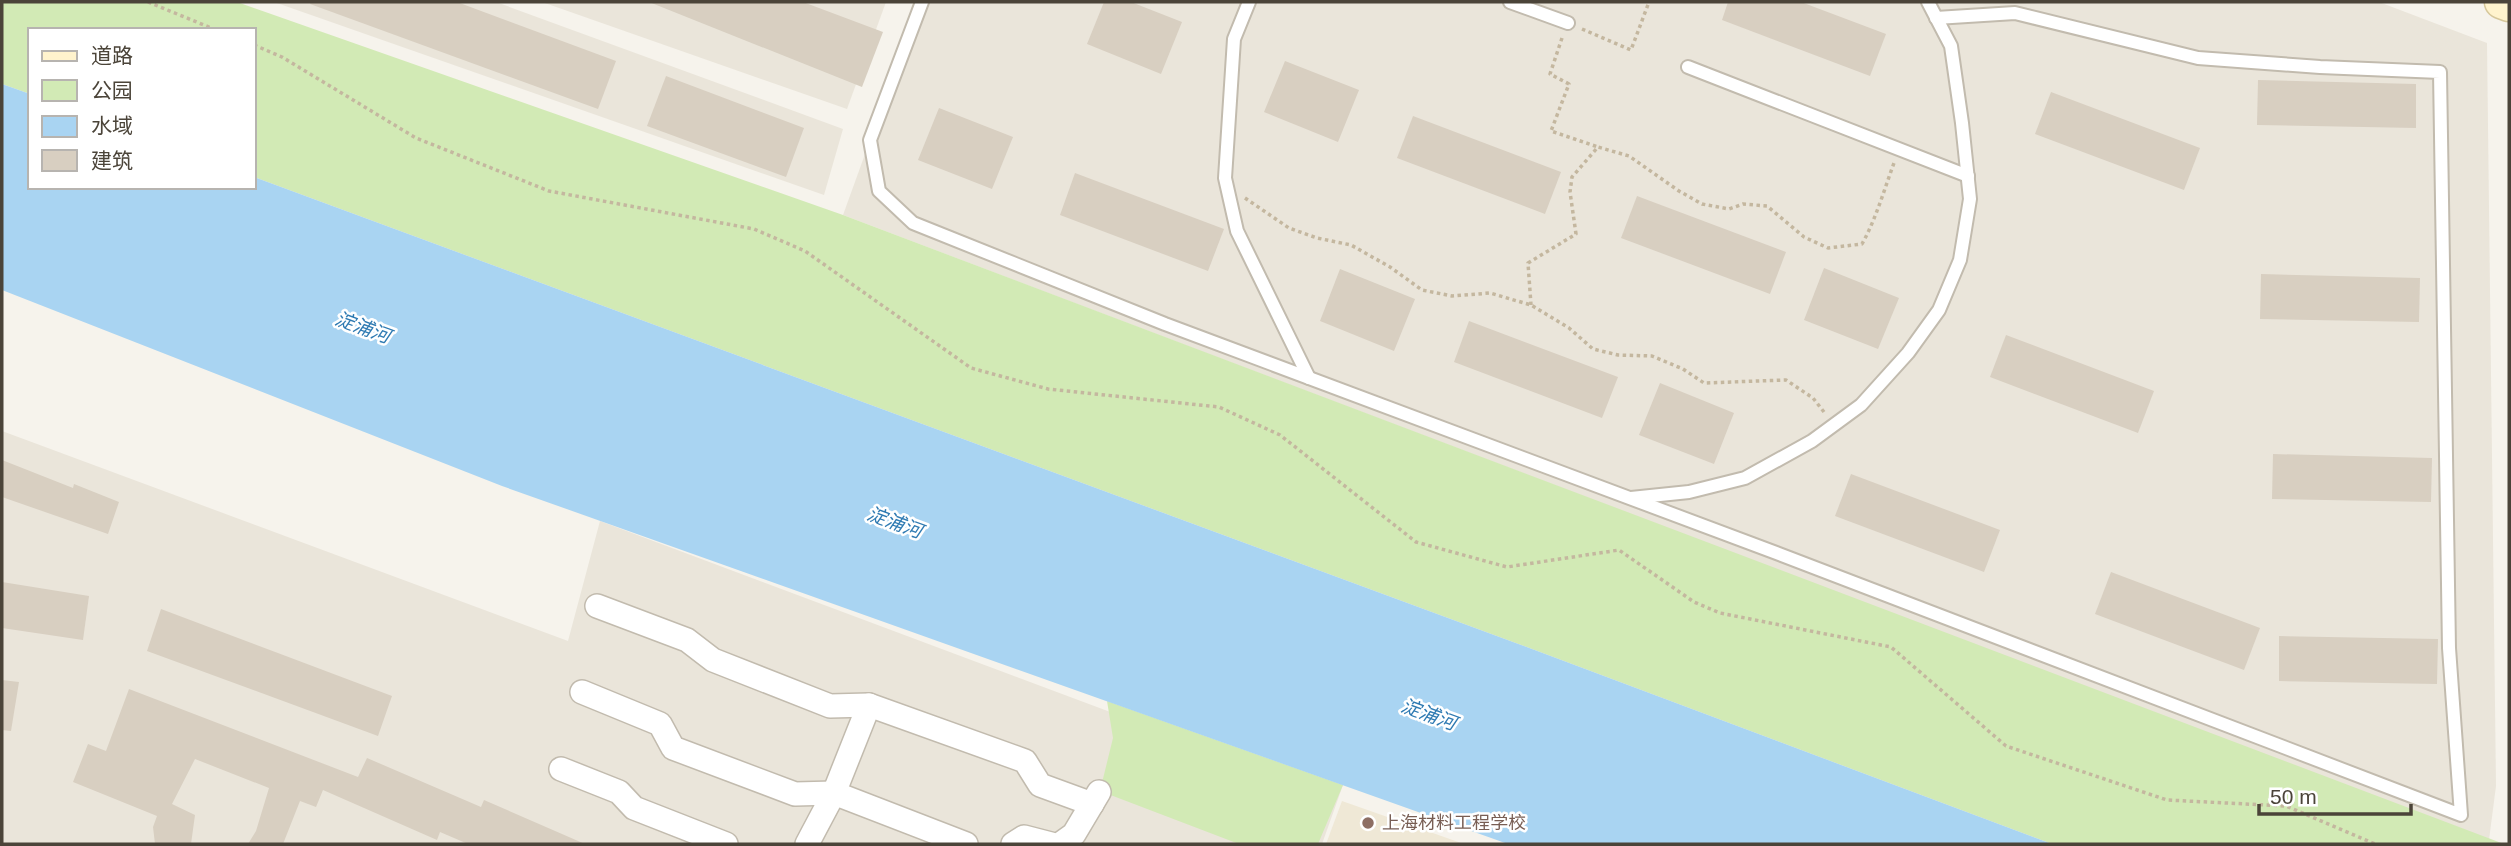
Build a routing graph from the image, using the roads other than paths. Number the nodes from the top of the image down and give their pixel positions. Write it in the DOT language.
graph roads {
  1 [pos="922,2"];
  2 [pos="1249,2"];
  3 [pos="1510,2"];
  4 [pos="1928,2"];
  5 [pos="2501,2"];
  6 [pos="2509,5"];
  7 [pos="1936,18"];
  8 [pos="1568,23"];
  9 [pos="1688,67"];
  10 [pos="1968,176"];
  11 [pos="1309,378"];
  12 [pos="1628,498"];
  13 [pos="597,606"];
  14 [pos="582,692"];
  15 [pos="869,705"];
  16 [pos="561,769"];
  17 [pos="834,793"];
  18 [pos="726,844"];
  19 [pos="807,844"];
  20 [pos="966,844"];
  21 [pos="1013,844"];
  22 [pos="1051,844"];
  23 [pos="1060,844"];
  1 -- 11 [label="lane"];
  2 -- 11 [label="lane"];
  3 -- 8 [label="lane"];
  4 -- 7 [label="lane"];
  5 -- 6 [label="street"];
  7 -- 10 [label="lane"];
  7 -- 12 [label="lane"];
  9 -- 10 [label="lane"];
  10 -- 12 [label="lane"];
  11 -- 12 [label="lane"];
  13 -- 15 [label="street"];
  14 -- 17 [label="street"];
  15 -- 17 [label="street"];
  15 -- 23 [label="street"];
  16 -- 18 [label="street"];
  17 -- 19 [label="street"];
  17 -- 20 [label="street"];
  21 -- 22 [label="street"];
}
